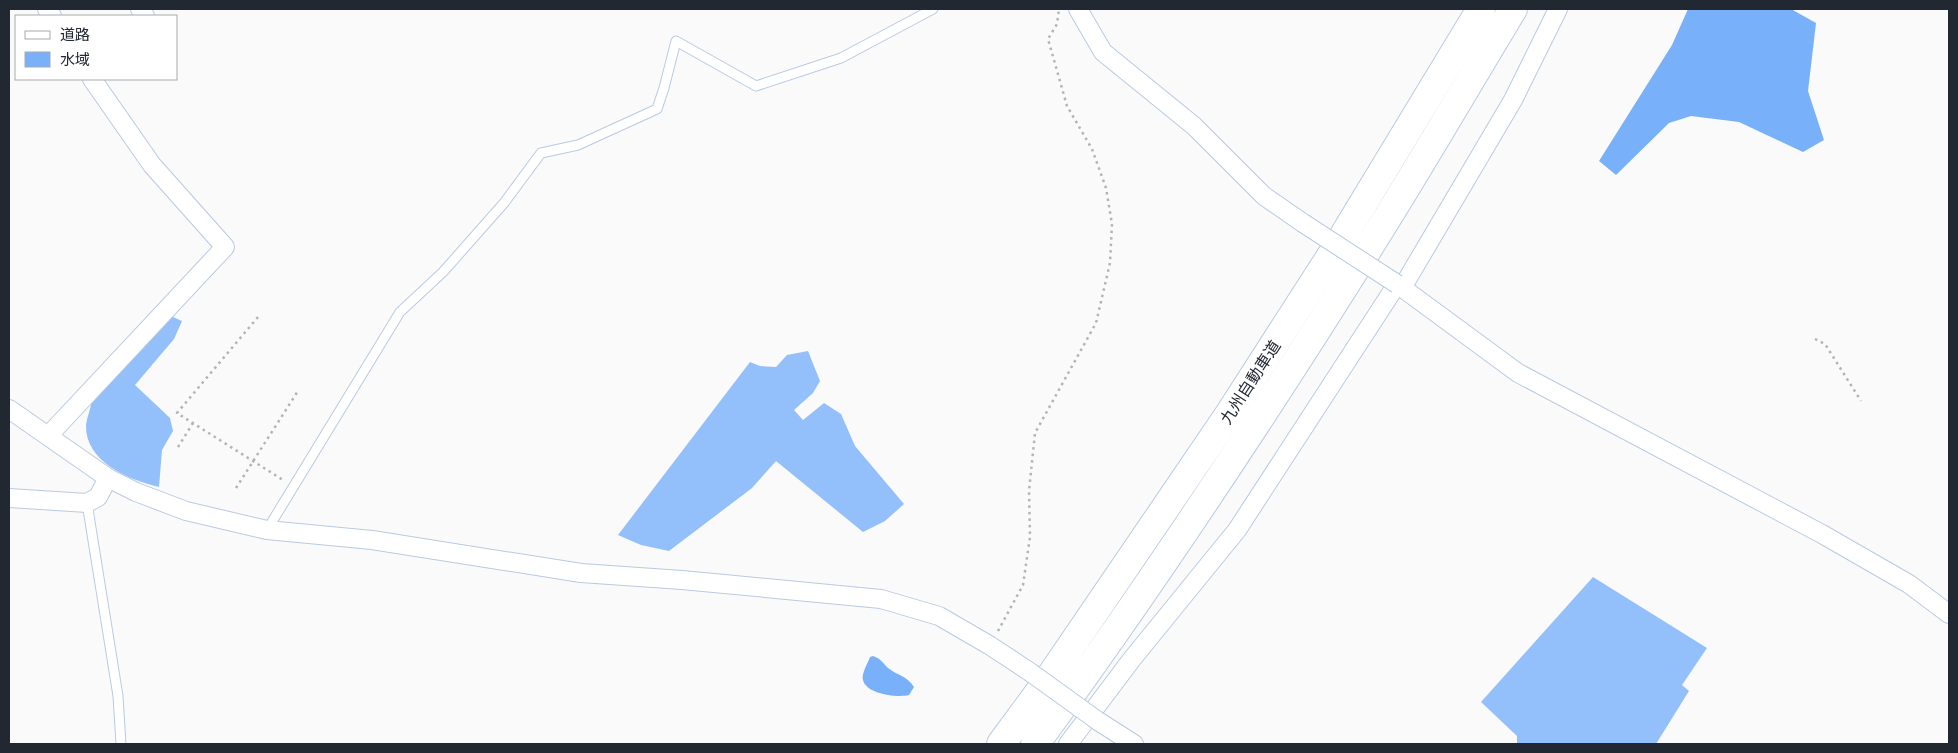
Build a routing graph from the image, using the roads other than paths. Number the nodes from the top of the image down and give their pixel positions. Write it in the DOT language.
graph roads {
  1 [pos="932,9"];
  2 [pos="1078,9"];
  3 [pos="1481,9"];
  4 [pos="1513,9"];
  5 [pos="1558,9"];
  6 [pos="93,80"];
  7 [pos="1400,286"];
  8 [pos="9,409"];
  9 [pos="48,436"];
  10 [pos="108,478"];
  11 [pos="9,498"];
  12 [pos="87,503"];
  13 [pos="267,530"];
  14 [pos="1949,614"];
  15 [pos="1070,743"];
  16 [pos="121,744"];
  17 [pos="1001,744"];
  18 [pos="1035,744"];
  19 [pos="1134,744"];
  1 -- 13 [label="lane"];
  2 -- 7 [label="street, bridge"];
  3 -- 17 [label="highway, 九州自動車道"];
  4 -- 18 [label="highway, 九州自動車道"];
  5 -- 7 [label="street"];
  6 -- 9 [label="street"];
  7 -- 14 [label="street"];
  7 -- 15 [label="street"];
  8 -- 9 [label="street"];
  9 -- 10 [label="street"];
  10 -- 12 [label="street"];
  10 -- 13 [label="street"];
  11 -- 12 [label="street"];
  12 -- 16 [label="lane"];
  13 -- 19 [label="street, bridge"];
}
